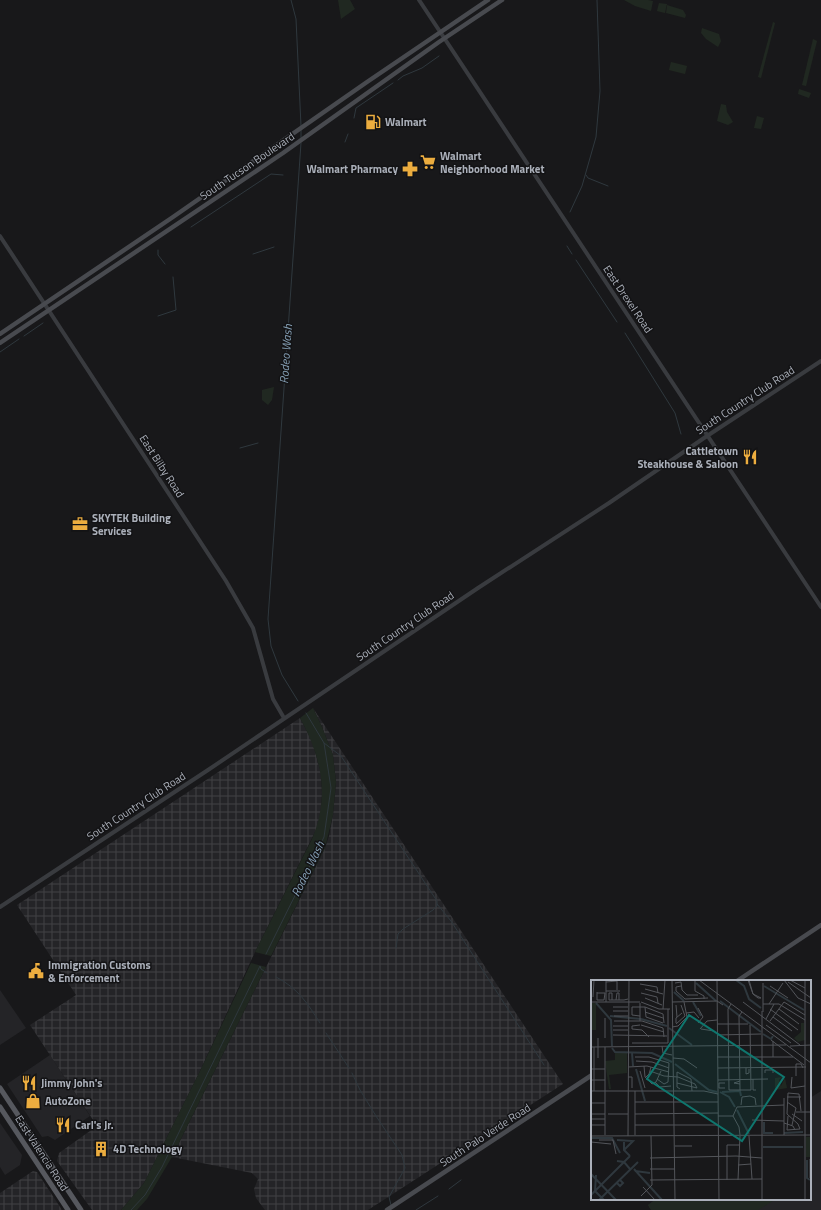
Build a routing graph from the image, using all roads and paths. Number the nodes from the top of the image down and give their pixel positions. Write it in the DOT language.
graph roads {
  1 [pos="419,0"];
  2 [pos="488,0"];
  3 [pos="502,0"];
  4 [pos="440,32"];
  5 [pos="444,39"];
  6 [pos="0,236"];
  7 [pos="44,304"];
  8 [pos="49,310"];
  9 [pos="0,334"];
  10 [pos="0,343"];
  11 [pos="821,361"];
  12 [pos="707,436"];
  13 [pos="821,607"];
  14 [pos="284,718"];
  15 [pos="0,907"];
  16 [pos="821,925"];
  17 [pos="738,980"];
  18 [pos="591,1076"];
  19 [pos="0,1088"];
  20 [pos="0,1107"];
  21 [pos="44,1155"];
  22 [pos="36,1161"];
  23 [pos="68,1210"];
  24 [pos="81,1210"];
  25 [pos="388,1210"];
  1 -- 4 [label="street, East Drexel Road"];
  2 -- 4 [label="main road, South Tucson Boulevard"];
  3 -- 5 [label="main road, South Tucson Boulevard"];
  4 -- 5 [label="street, East Drexel Road"];
  4 -- 7 [label="main road, South Tucson Boulevard"];
  5 -- 8 [label="main road, South Tucson Boulevard"];
  5 -- 12 [label="street, East Drexel Road"];
  6 -- 7 [label="street, East Bilby Road"];
  7 -- 8 [label="street, East Bilby Road"];
  7 -- 9 [label="main road, South Tucson Boulevard"];
  8 -- 10 [label="main road, South Tucson Boulevard"];
  8 -- 14 [label="street, East Bilby Road"];
  11 -- 12 [label="street, South Country Club Road"];
  12 -- 13 [label="street, East Drexel Road"];
  12 -- 14 [label="street, South Country Club Road"];
  14 -- 15 [label="street, South Country Club Road"];
  16 -- 17 [label="main road"];
  18 -- 25 [label="main road, South Palo Verde Road"];
  19 -- 21 [label="main road, East Valencia Road"];
  20 -- 22 [label="main road, East Valencia Road"];
  21 -- 22 [label="main road"];
  21 -- 24 [label="main road, East Valencia Road"];
  22 -- 23 [label="main road, East Valencia Road"];
}
